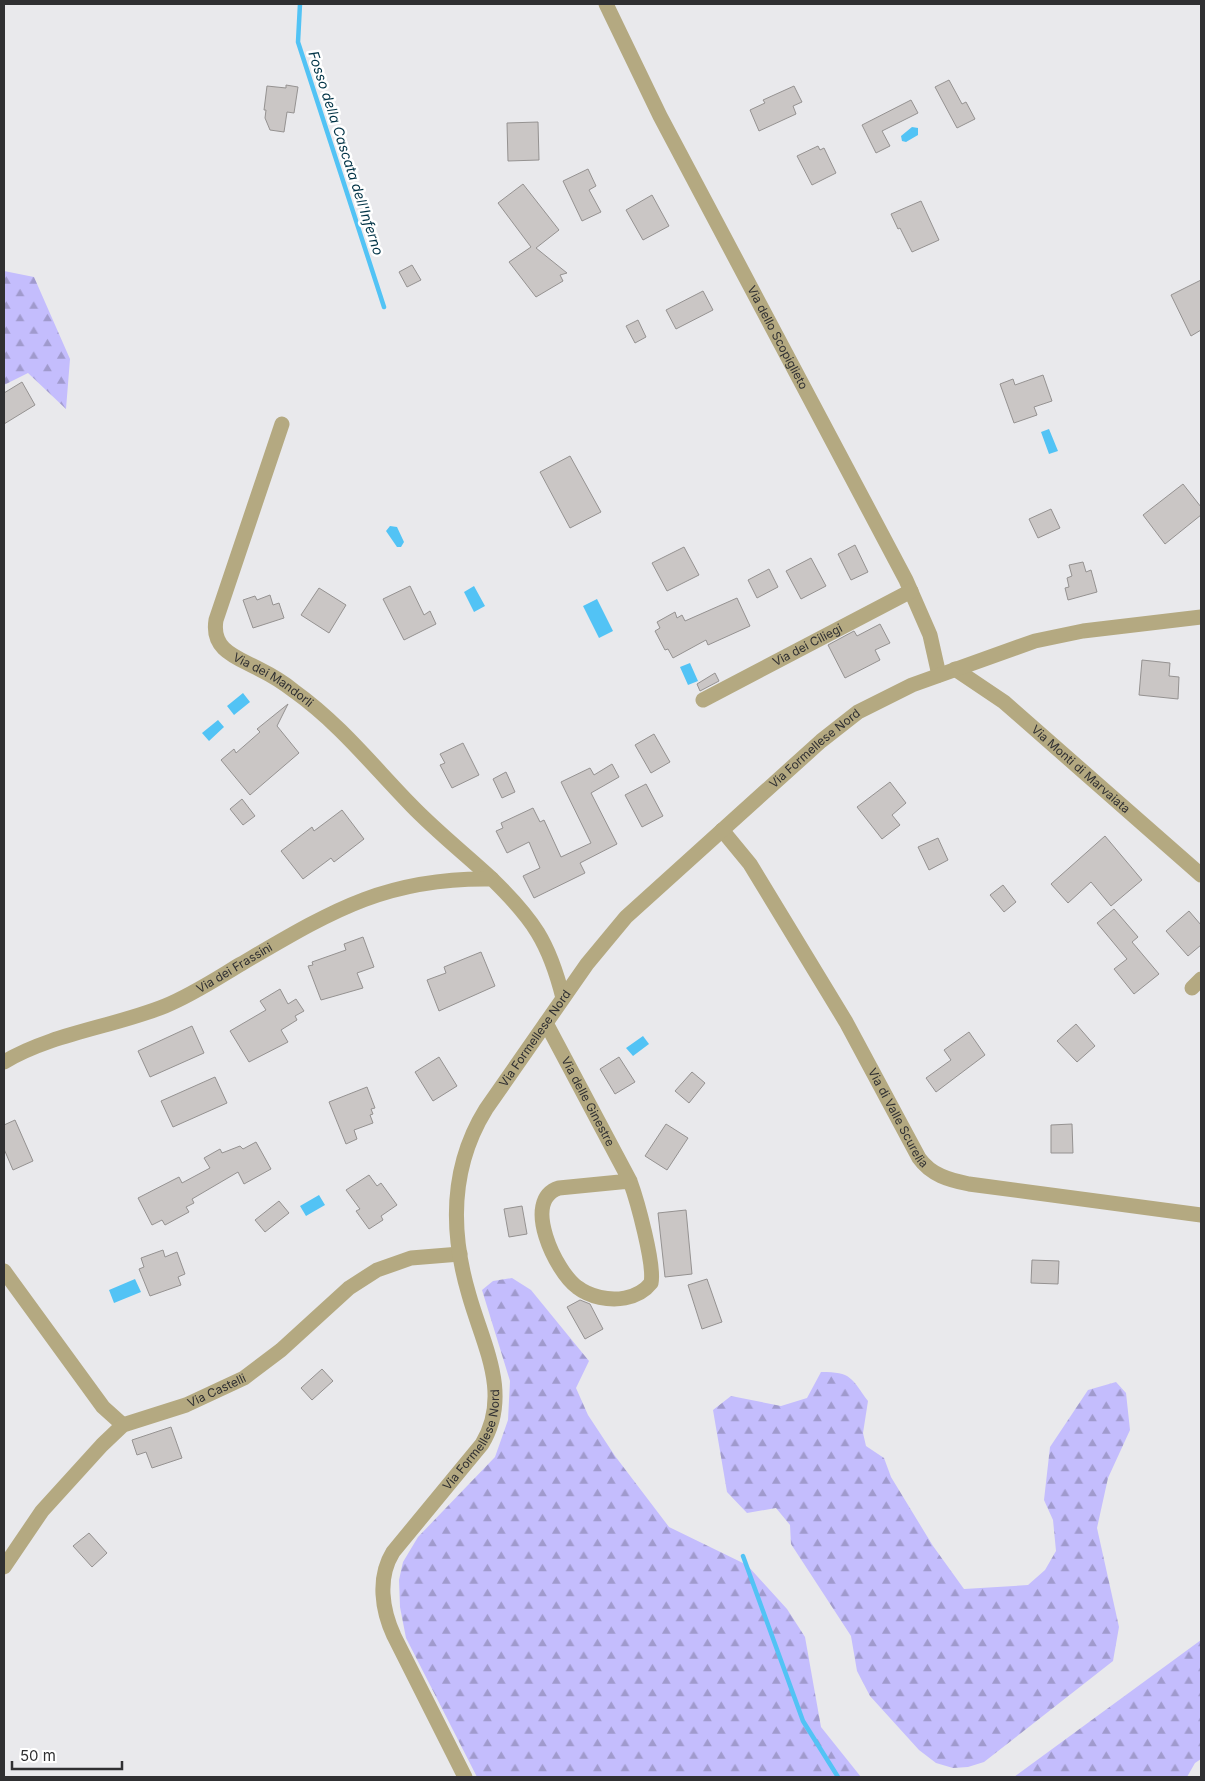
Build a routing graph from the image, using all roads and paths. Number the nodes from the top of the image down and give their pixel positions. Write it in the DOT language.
graph roads {
  1 [pos="606,4"];
  2 [pos="282,424"];
  3 [pos="911,591"];
  4 [pos="1201,617"];
  5 [pos="955,669"];
  6 [pos="939,675"];
  7 [pos="703,700"];
  8 [pos="722,830"];
  9 [pos="1201,875"];
  10 [pos="492,879"];
  11 [pos="563,998"];
  12 [pos="546,1023"];
  13 [pos="4,1062"];
  14 [pos="630,1181"];
  15 [pos="1201,1215"];
  16 [pos="460,1254"];
  17 [pos="6,1279"];
  18 [pos="123,1425"];
  19 [pos="4,1567"];
  20 [pos="465,1777"];
  1 -- 3 [label="street, Via dello Scopiglieto"];
  2 -- 10 [label="street, Via dei Mandorli"];
  3 -- 6 [label="street, Via dello Scopiglieto"];
  3 -- 7 [label="street, Via dei Ciliegi"];
  4 -- 5 [label="street, Via Formellese Nord"];
  5 -- 6 [label="street, Via Formellese Nord"];
  5 -- 9 [label="street, Via Monti di Marvaiata"];
  6 -- 8 [label="street, Via Formellese Nord"];
  8 -- 11 [label="street, Via Formellese Nord"];
  8 -- 15 [label="street, Via di Valle Scurelia"];
  10 -- 11 [label="street, Via dei Mandorli"];
  10 -- 13 [label="street, Via dei Frassini"];
  11 -- 12 [label="street, Via Formellese Nord"];
  12 -- 14 [label="street, Via delle Ginestre"];
  12 -- 16 [label="street, Via Formellese Nord"];
  14 -- 14 [label="street, Via delle Ginestre"];
  16 -- 18 [label="street, Via Castelli"];
  16 -- 20 [label="street, Via Formellese Nord"];
  17 -- 18 [label="street"];
  18 -- 19 [label="street, Via Castelli"];
}
